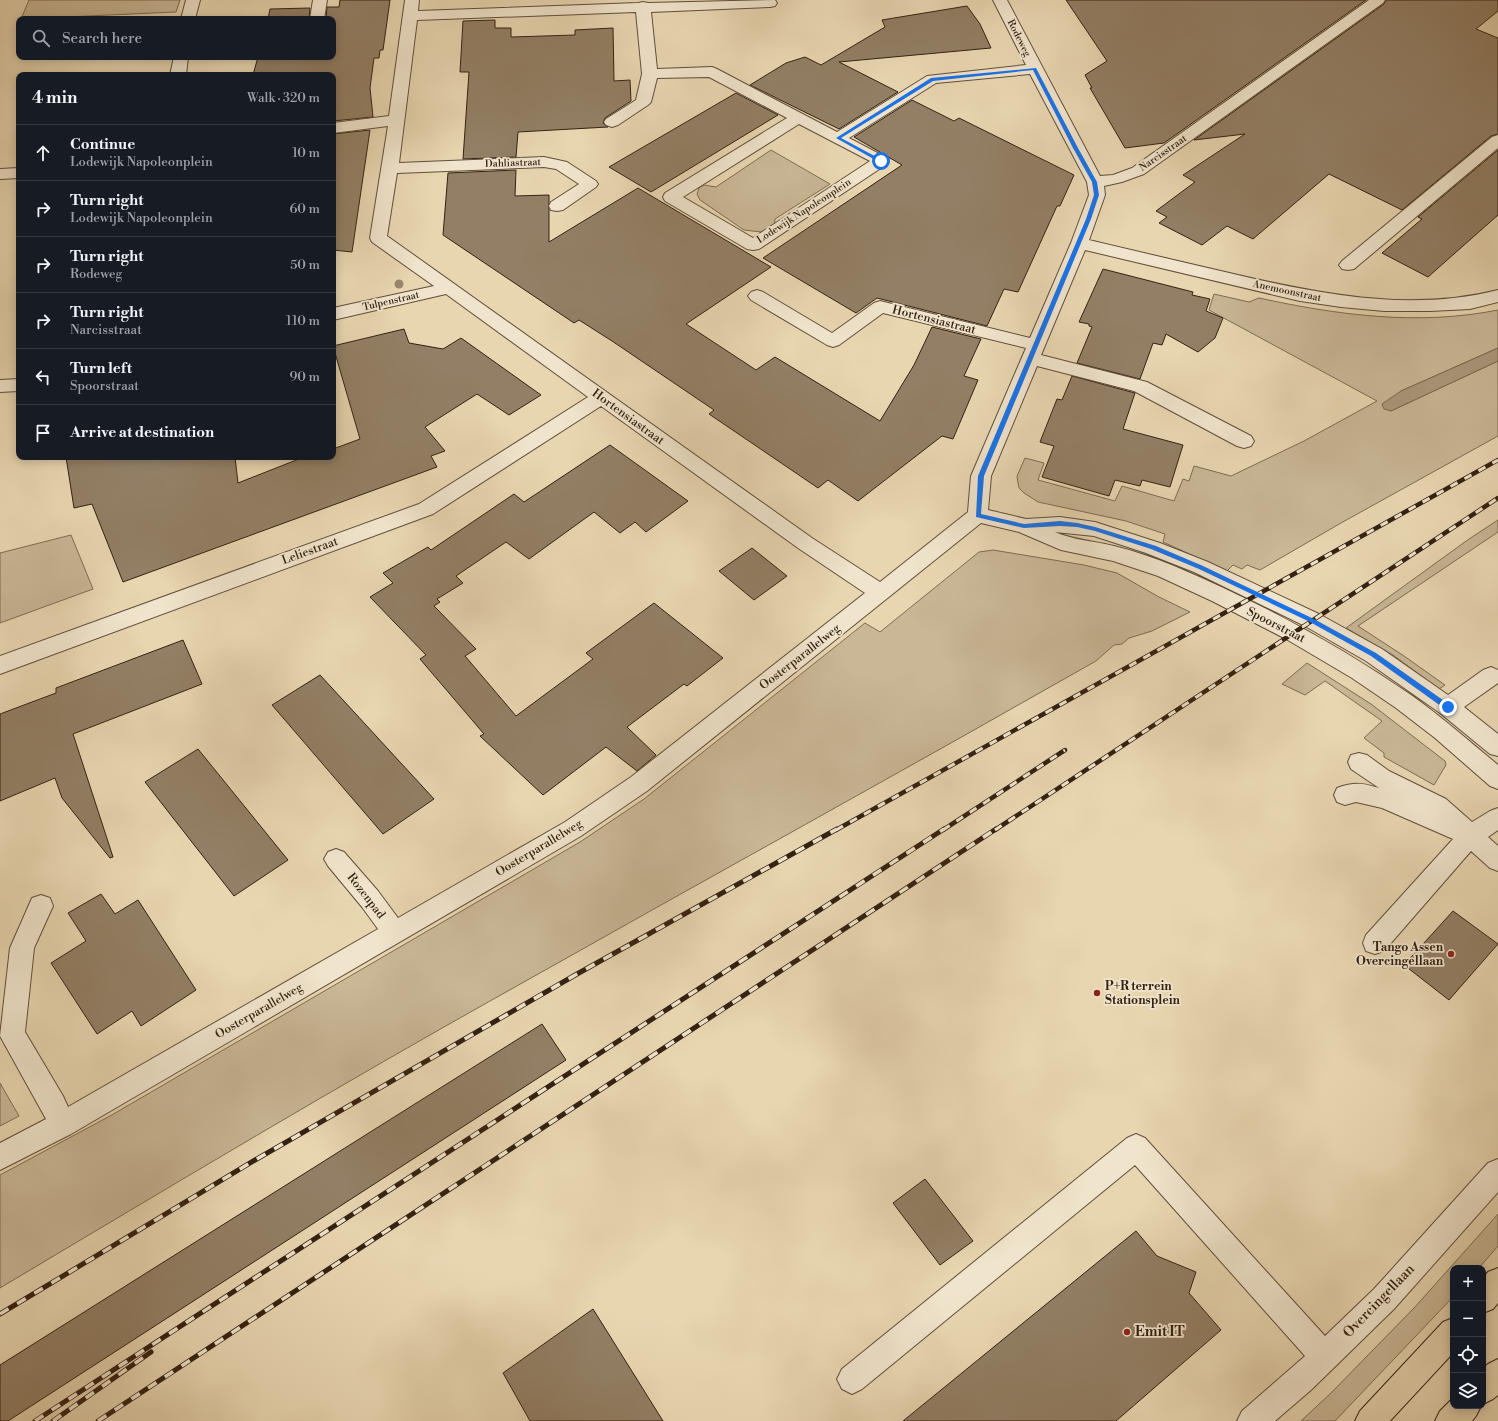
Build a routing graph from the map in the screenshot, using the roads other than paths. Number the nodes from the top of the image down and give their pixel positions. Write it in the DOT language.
graph roads {
  1 [pos="193,0"];
  2 [pos="320,0"];
  3 [pos="412,0"];
  4 [pos="1000,0"];
  5 [pos="1378,0"];
  6 [pos="770,2"];
  7 [pos="643,6"];
  8 [pos="189,16"];
  9 [pos="317,16"];
  10 [pos="410,16"];
  11 [pos="180,60"];
  12 [pos="1035,69"];
  13 [pos="178,72"];
  14 [pos="650,74"];
  15 [pos="798,118"];
  16 [pos="395,120"];
  17 [pos="612,122"];
  18 [pos="336,128"];
  19 [pos="838,138"];
  20 [pos="1498,140"];
  21 [pos="390,168"];
  22 [pos="16,173"];
  23 [pos="0,174"];
  24 [pos="1095,182"];
  25 [pos="557,206"];
  26 [pos="1079,243"];
  27 [pos="1348,266"];
  28 [pos="448,288"];
  29 [pos="757,296"];
  30 [pos="1498,296"];
  31 [pos="336,313"];
  32 [pos="1033,352"];
  33 [pos="16,385"];
  34 [pos="0,386"];
  35 [pos="601,397"];
  36 [pos="1244,441"];
  37 [pos="978,515"];
  38 [pos="1024,526"];
  39 [pos="880,593"];
  40 [pos="0,665"];
  41 [pos="1491,676"];
  42 [pos="1448,707"];
  43 [pos="1498,747"];
  44 [pos="1359,762"];
  45 [pos="1498,779"];
  46 [pos="1345,795"];
  47 [pos="1498,818"];
  48 [pos="1471,836"];
  49 [pos="336,859"];
  50 [pos="1498,861"];
  51 [pos="41,906"];
  52 [pos="395,933"];
  53 [pos="1375,943"];
  54 [pos="62,1125"];
  55 [pos="0,1157"];
  56 [pos="1498,1172"];
  57 [pos="1498,1282"];
  58 [pos="1486,1296"];
  59 [pos="1450,1335"];
  60 [pos="1325,1357"];
  61 [pos="1498,1374"];
  62 [pos="852,1379"];
  63 [pos="1486,1386"];
  64 [pos="1463,1409"];
  65 [pos="1252,1421"];
  66 [pos="1370,1421"];
  67 [pos="1450,1421"];
  1 -- 8 [label="street"];
  2 -- 9 [label="street"];
  3 -- 10 [label="street"];
  4 -- 12 [label="street, Rodeweg"];
  5 -- 24 [label="street, Narcisstraat"];
  6 -- 7 [label="street"];
  7 -- 10 [label="street"];
  7 -- 14 [label="street"];
  10 -- 16 [label="street"];
  11 -- 13 [label="street"];
  12 -- 19 [label="street"];
  12 -- 24 [label="street, Rodeweg"];
  14 -- 15 [label="street, Lodewijk Napoleonplein"];
  14 -- 17 [label="street"];
  15 -- 19 [label="street, Lodewijk Napoleonplein"];
  15 -- 19 [label="street, Lodewijk Napoleonplein"];
  16 -- 18 [label="street"];
  16 -- 21 [label="street"];
  20 -- 27 [label="street"];
  21 -- 25 [label="street, Dahliastraat"];
  21 -- 28 [label="street, Hortensiastraat"];
  22 -- 23 [label="street"];
  24 -- 26 [label="street"];
  26 -- 30 [label="street, Anemoonstraat"];
  26 -- 32 [label="street"];
  28 -- 31 [label="street, Tulpenstraat"];
  28 -- 35 [label="street, Hortensiastraat"];
  29 -- 32 [label="street, Hortensiastraat"];
  32 -- 36 [label="street"];
  32 -- 37 [label="street"];
  33 -- 34 [label="street"];
  35 -- 39 [label="street, Hortensiastraat"];
  35 -- 40 [label="street, Leliestraat"];
  37 -- 38 [label="street, Spoorstraat"];
  37 -- 39 [label="street, Oosterparallelweg"];
  38 -- 42 [label="street, Spoorstraat"];
  38 -- 45 [label="street, Spoorstraat"];
  39 -- 52 [label="street, Oosterparallelweg"];
  41 -- 42 [label="street"];
  42 -- 43 [label="street, Spoorstraat"];
  44 -- 48 [label="street"];
  46 -- 48 [label="street"];
  47 -- 48 [label="street"];
  48 -- 50 [label="street"];
  48 -- 53 [label="street"];
  49 -- 52 [label="street, Rozenpad"];
  51 -- 54 [label="street"];
  52 -- 54 [label="street, Oosterparallelweg"];
  54 -- 55 [label="street, Oosterparallelweg"];
  56 -- 60 [label="street, Overcingellaan"];
  57 -- 58 [label="main road"];
  59 -- 66 [label="main road"];
  60 -- 62 [label="street"];
  60 -- 65 [label="street, Overcingellaan"];
  61 -- 63 [label="main road"];
  64 -- 67 [label="main road"];
}
